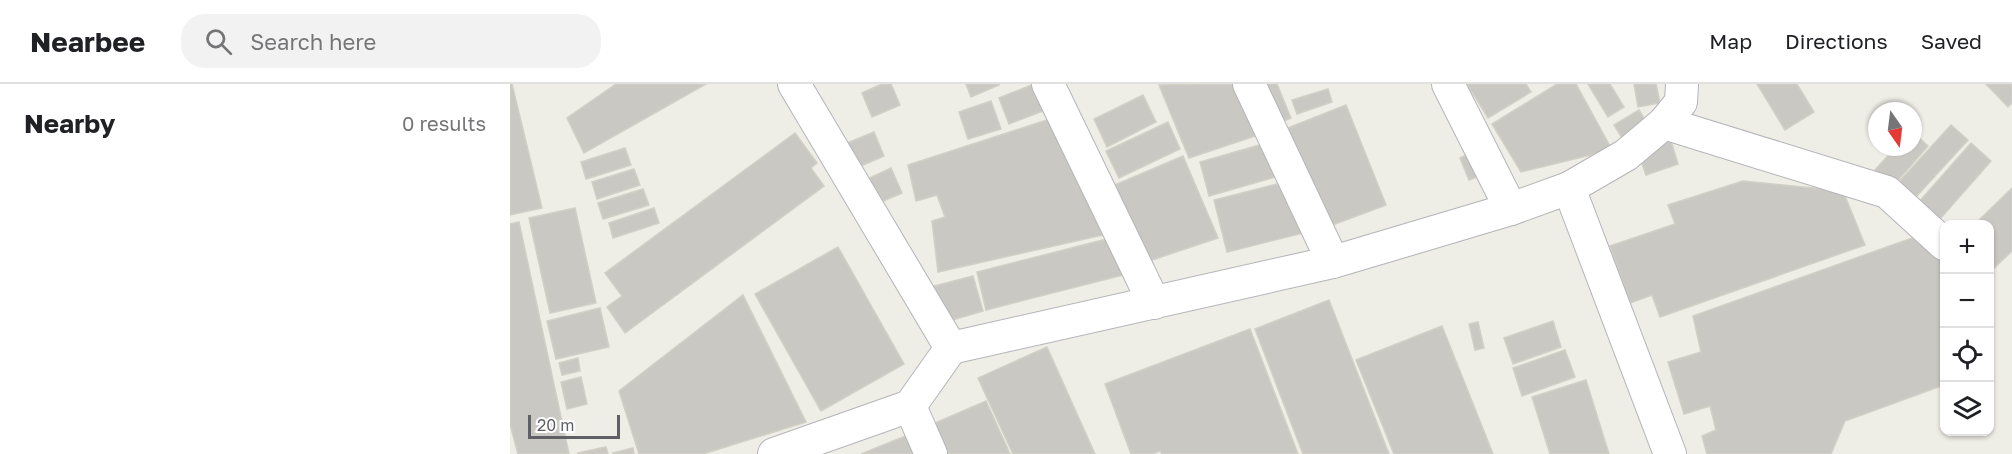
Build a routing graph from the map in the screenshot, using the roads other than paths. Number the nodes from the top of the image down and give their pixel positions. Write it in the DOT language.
graph roads {
  1 [pos="794,84"];
  2 [pos="1048,84"];
  3 [pos="1249,84"];
  4 [pos="1448,84"];
  5 [pos="1682,84"];
  6 [pos="1664,123"];
  7 [pos="1569,188"];
  8 [pos="1511,209"];
  9 [pos="1940,240"];
  10 [pos="1333,262"];
  11 [pos="1154,303"];
  12 [pos="951,348"];
  13 [pos="910,406"];
  14 [pos="774,454"];
  15 [pos="931,454"];
  16 [pos="1670,454"];
  1 -- 12 [label="street"];
  2 -- 11 [label="street"];
  3 -- 10 [label="street"];
  4 -- 8 [label="street"];
  5 -- 6 [label="street"];
  6 -- 7 [label="street"];
  6 -- 9 [label="street"];
  7 -- 8 [label="street"];
  7 -- 16 [label="street"];
  8 -- 10 [label="street"];
  10 -- 11 [label="street"];
  11 -- 12 [label="street"];
  12 -- 13 [label="street"];
  13 -- 14 [label="street"];
  13 -- 15 [label="street"];
}
